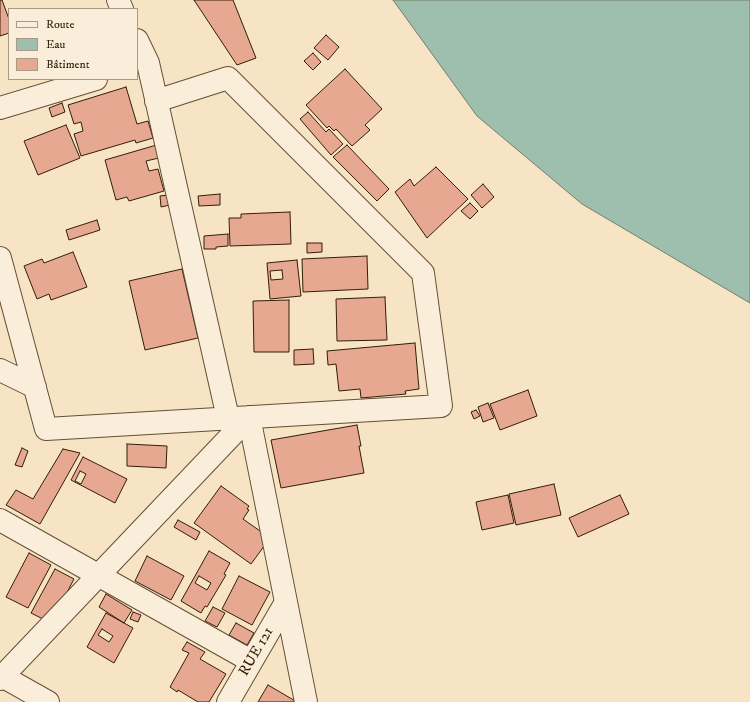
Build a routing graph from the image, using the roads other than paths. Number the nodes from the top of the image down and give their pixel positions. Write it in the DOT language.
graph roads {
  1 [pos="138,44"];
  2 [pos="143,65"];
  3 [pos="93,80"];
  4 [pos="156,101"];
  5 [pos="0,108"];
  6 [pos="0,258"];
  7 [pos="0,370"];
  8 [pos="34,387"];
  9 [pos="238,418"];
  10 [pos="0,520"];
  11 [pos="98,575"];
  12 [pos="286,602"];
  13 [pos="251,661"];
  14 [pos="1,677"];
  15 [pos="48,702"];
  16 [pos="228,702"];
  17 [pos="306,702"];
  1 -- 2 [label="street"];
  2 -- 4 [label="street"];
  3 -- 5 [label="street"];
  4 -- 9 [label="street"];
  4 -- 9 [label="street"];
  6 -- 8 [label="street"];
  7 -- 8 [label="street"];
  8 -- 9 [label="street"];
  9 -- 11 [label="street"];
  9 -- 12 [label="street"];
  10 -- 11 [label="street"];
  11 -- 13 [label="street"];
  11 -- 14 [label="street"];
  12 -- 13 [label="street, RUE 121"];
  12 -- 17 [label="street"];
  13 -- 16 [label="street, RUE 121"];
  14 -- 15 [label="street"];
}
